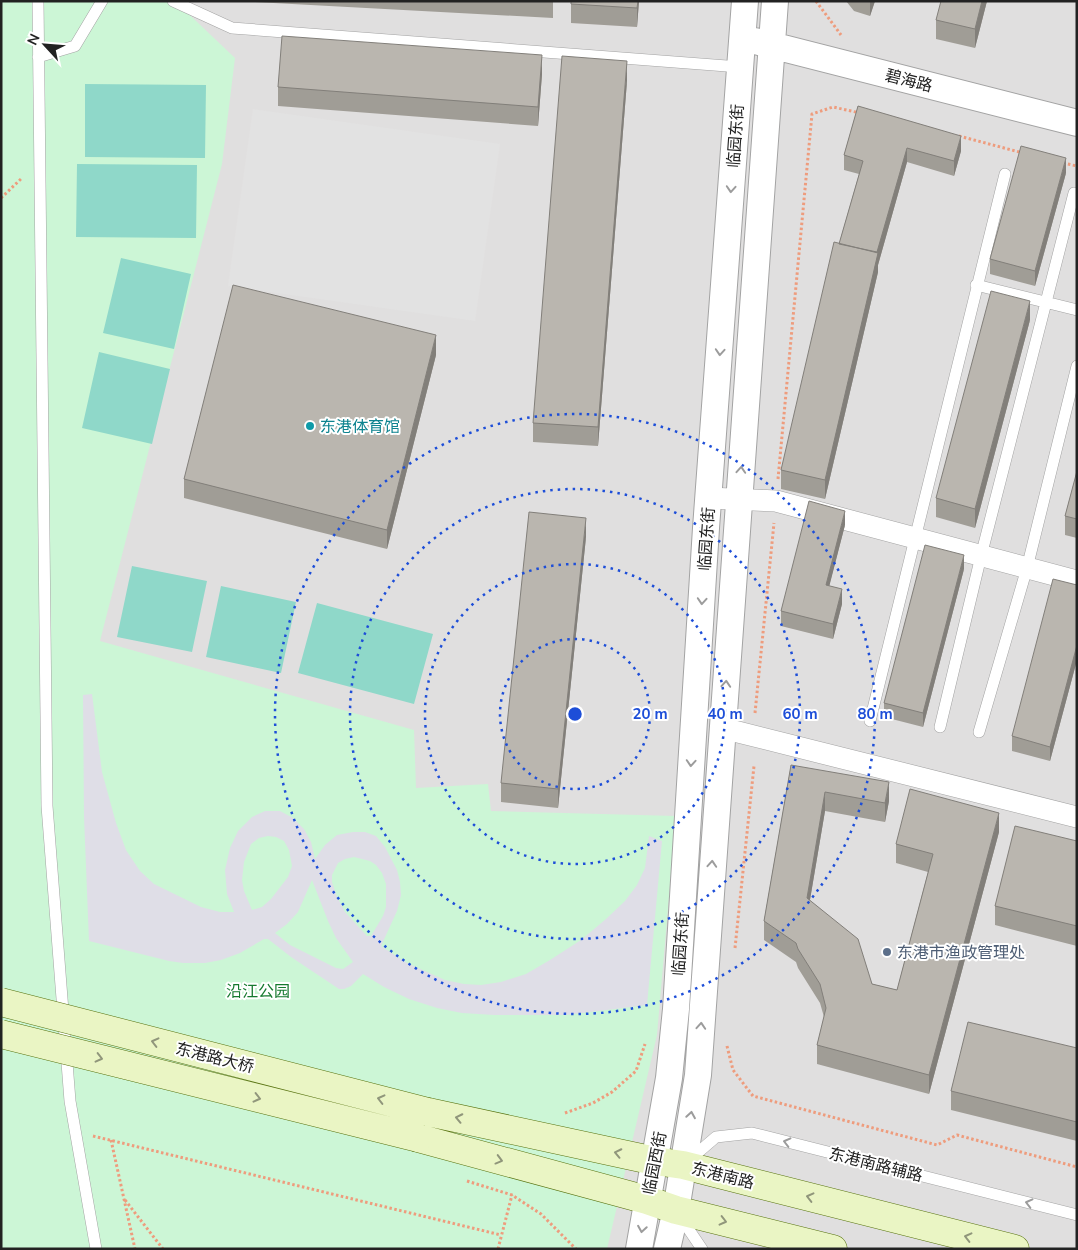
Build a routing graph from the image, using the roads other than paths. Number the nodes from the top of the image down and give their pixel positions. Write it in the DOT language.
graph roads {
  1 [pos="38,1"];
  2 [pos="102,1"];
  3 [pos="173,1"];
  4 [pos="745,1"];
  5 [pos="775,1"];
  6 [pos="742,38"];
  7 [pos="772,46"];
  8 [pos="38,57"];
  9 [pos="740,67"];
  10 [pos="1077,123"];
  11 [pos="1005,174"];
  12 [pos="1074,193"];
  13 [pos="976,285"];
  14 [pos="1046,302"];
  15 [pos="1077,310"];
  16 [pos="1077,366"];
  17 [pos="709,498"];
  18 [pos="739,499"];
  19 [pos="915,538"];
  20 [pos="981,556"];
  21 [pos="1027,568"];
  22 [pos="1077,581"];
  23 [pos="870,721"];
  24 [pos="940,727"];
  25 [pos="722,728"];
  26 [pos="980,732"];
  27 [pos="1077,817"];
  28 [pos="1,1002"];
  29 [pos="1,1034"];
  30 [pos="698,1075"];
  31 [pos="669,1078"];
  32 [pos="428,1112"];
  33 [pos="655,1161"];
  34 [pos="683,1165"];
  35 [pos="647,1200"];
  36 [pos="676,1210"];
  37 [pos="1077,1215"];
  38 [pos="96,1249"];
  39 [pos="639,1249"];
  40 [pos="667,1249"];
  41 [pos="702,1249"];
  42 [pos="833,1249"];
  43 [pos="1015,1249"];
  1 -- 8 [label="lane"];
  2 -- 8 [label="lane"];
  3 -- 9 [label="lane"];
  4 -- 6 [label="street, 临园东街"];
  5 -- 7 [label="street, 临园东街"];
  6 -- 7 [label="street, 碧海路"];
  6 -- 9 [label="street, 临园东街"];
  7 -- 10 [label="street, 碧海路"];
  18 -- 7 [label="street, 临园东街, one-way"];
  8 -- 38 [label="lane"];
  9 -- 17 [label="street, 临园东街, one-way"];
  11 -- 13 [label="lane"];
  12 -- 14 [label="lane"];
  13 -- 14 [label="lane"];
  13 -- 19 [label="lane"];
  14 -- 15 [label="lane"];
  14 -- 20 [label="lane"];
  16 -- 21 [label="lane"];
  17 -- 18 [label="street"];
  17 -- 31 [label="street, 临园东街, one-way"];
  18 -- 19 [label="street"];
  25 -- 18 [label="street, 临园东街, one-way"];
  19 -- 20 [label="street"];
  19 -- 23 [label="lane"];
  20 -- 21 [label="street"];
  20 -- 24 [label="lane"];
  21 -- 22 [label="street"];
  21 -- 26 [label="lane"];
  25 -- 27 [label="street"];
  30 -- 25 [label="street, 临园东街, one-way"];
  32 -- 28 [label="main road, 东港路大桥, one-way, bridge"];
  29 -- 35 [label="main road, 东港路大桥, one-way, bridge"];
  34 -- 30 [label="street, 临园西街, one-way"];
  31 -- 33 [label="street, 临园西街"];
  33 -- 32 [label="main road, 东港南路, one-way"];
  33 -- 34 [label="main road, 东港南路"];
  33 -- 35 [label="street, 临园西街"];
  34 -- 36 [label="street, 临园西街"];
  37 -- 34 [label="lane, 东港南路辅路, one-way"];
  43 -- 34 [label="main road, 东港南路, one-way"];
  35 -- 36 [label="main road"];
  35 -- 39 [label="street, 临园西街, one-way"];
  36 -- 40 [label="street, 临园西街"];
  36 -- 41 [label="lane"];
  36 -- 42 [label="main road, one-way"];
}
